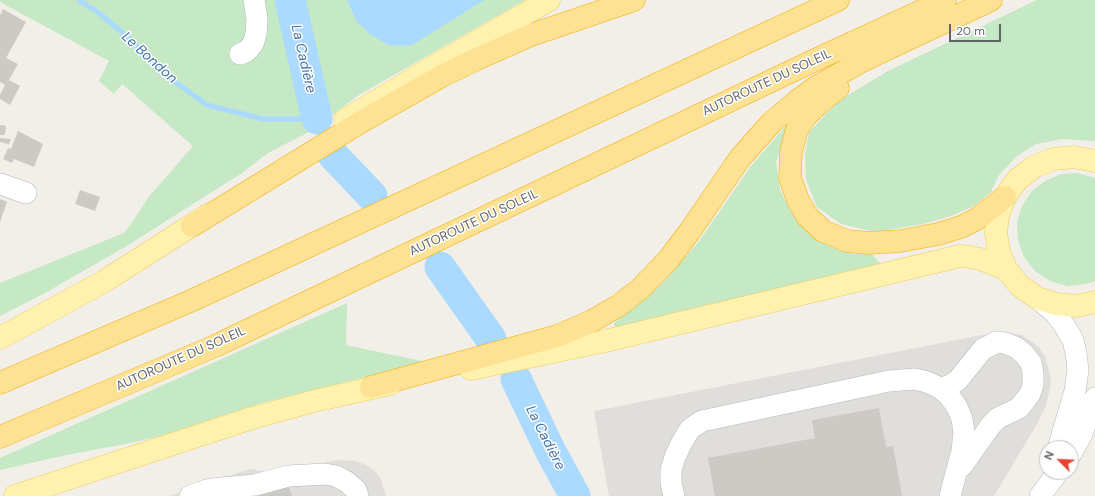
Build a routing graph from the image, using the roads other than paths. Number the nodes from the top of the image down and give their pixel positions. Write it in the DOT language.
graph roads {
  1 [pos="254,0"];
  2 [pos="549,0"];
  3 [pos="634,0"];
  4 [pos="838,0"];
  5 [pos="945,0"];
  6 [pos="991,0"];
  7 [pos="999,0"];
  8 [pos="240,54"];
  9 [pos="331,136"];
  10 [pos="1095,161"];
  11 [pos="0,184"];
  12 [pos="26,193"];
  13 [pos="1005,197"];
  14 [pos="192,226"];
  15 [pos="1006,269"];
  16 [pos="1037,298"];
  17 [pos="1095,302"];
  18 [pos="0,338"];
  19 [pos="0,383"];
  20 [pos="371,387"];
  21 [pos="940,388"];
  22 [pos="1095,398"];
  23 [pos="0,438"];
  24 [pos="1060,440"];
  25 [pos="1079,440"];
  26 [pos="958,471"];
  27 [pos="1047,480"];
  28 [pos="1052,480"];
  29 [pos="1041,495"];
  30 [pos="15,496"];
  31 [pos="190,496"];
  32 [pos="358,496"];
  33 [pos="674,496"];
  34 [pos="950,496"];
  1 -- 8 [label="street"];
  2 -- 9 [label="main road"];
  3 -- 9 [label="highway"];
  4 -- 19 [label="highway"];
  5 -- 23 [label="highway, AUTOROUTE DU SOLEIL"];
  6 -- 20 [label="highway"];
  7 -- 13 [label="highway"];
  9 -- 14 [label="highway"];
  10 -- 13 [label="main road"];
  11 -- 12 [label="street"];
  13 -- 15 [label="main road"];
  14 -- 18 [label="main road"];
  15 -- 16 [label="main road"];
  15 -- 20 [label="main road"];
  16 -- 17 [label="main road"];
  16 -- 24 [label="street"];
  20 -- 30 [label="main road"];
  21 -- 26 [label="street"];
  21 -- 26 [label="street"];
  21 -- 33 [label="street"];
  22 -- 25 [label="street"];
  26 -- 34 [label="street"];
  27 -- 29 [label="street"];
  28 -- 29 [label="street"];
  31 -- 32 [label="street"];
}
